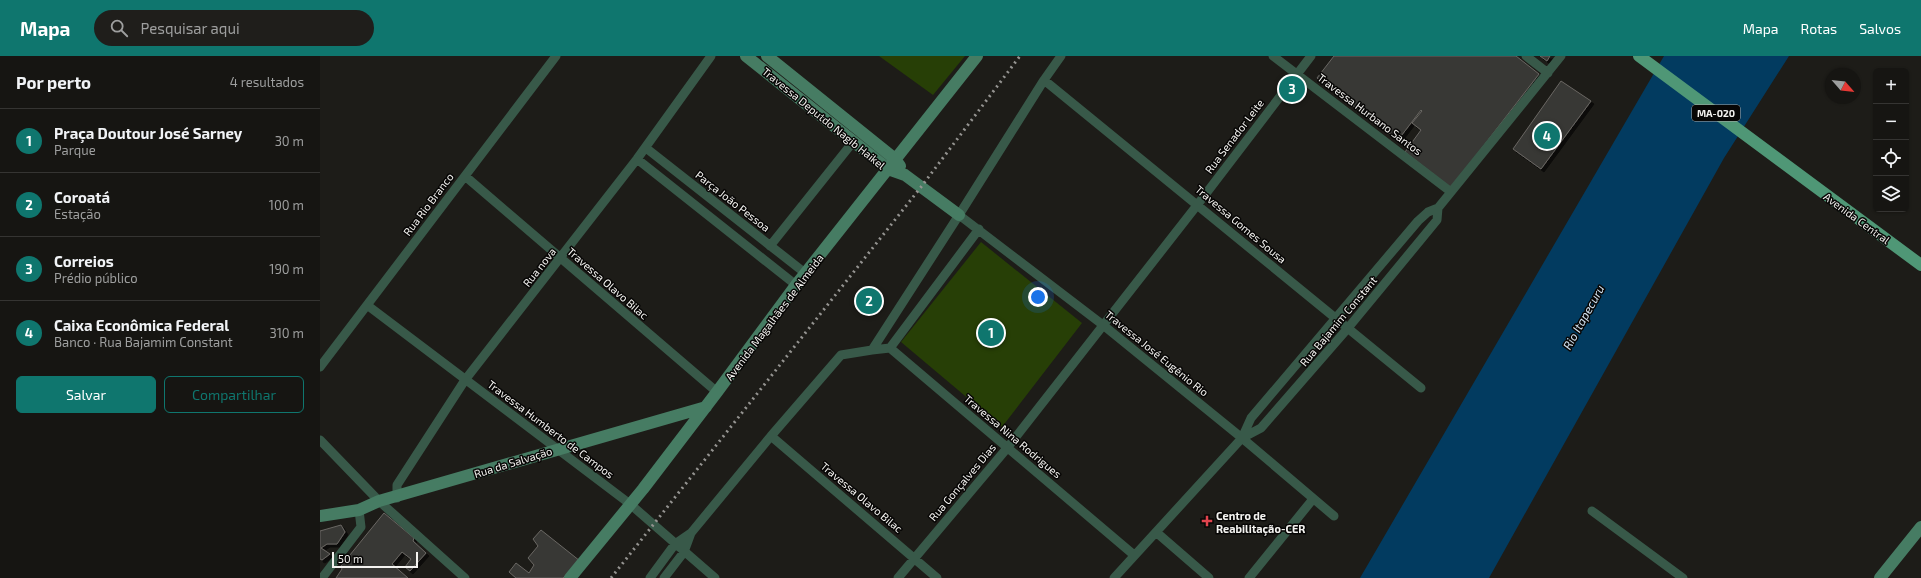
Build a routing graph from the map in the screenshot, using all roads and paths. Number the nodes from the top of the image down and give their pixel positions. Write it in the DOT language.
graph roads {
  1 [pos="556,56"];
  2 [pos="711,56"];
  3 [pos="746,56"];
  4 [pos="767,56"];
  5 [pos="976,56"];
  6 [pos="1061,56"];
  7 [pos="1273,56"];
  8 [pos="1311,56"];
  9 [pos="1526,56"];
  10 [pos="1561,56"];
  11 [pos="1639,56"];
  12 [pos="1296,73"];
  13 [pos="1548,73"];
  14 [pos="1044,80"];
  15 [pos="853,142"];
  16 [pos="646,148"];
  17 [pos="637,159"];
  18 [pos="895,159"];
  19 [pos="888,169"];
  20 [pos="906,175"];
  21 [pos="465,176"];
  22 [pos="1451,192"];
  23 [pos="1198,204"];
  24 [pos="1438,208"];
  25 [pos="959,215"];
  26 [pos="979,229"];
  27 [pos="770,246"];
  28 [pos="561,258"];
  29 [pos="1921,265"];
  30 [pos="806,273"];
  31 [pos="796,285"];
  32 [pos="368,305"];
  33 [pos="1335,319"];
  34 [pos="1103,325"];
  35 [pos="1348,328"];
  36 [pos="890,348"];
  37 [pos="872,350"];
  38 [pos="320,368"];
  39 [pos="465,380"];
  40 [pos="1421,388"];
  41 [pos="718,392"];
  42 [pos="706,407"];
  43 [pos="771,436"];
  44 [pos="1242,438"];
  45 [pos="320,440"];
  46 [pos="1008,447"];
  47 [pos="557,449"];
  48 [pos="397,498"];
  49 [pos="1313,499"];
  50 [pos="379,502"];
  51 [pos="630,504"];
  52 [pos="359,510"];
  53 [pos="1592,511"];
  54 [pos="320,516"];
  55 [pos="1334,516"];
  56 [pos="1921,527"];
  57 [pos="1156,532"];
  58 [pos="691,533"];
  59 [pos="675,544"];
  60 [pos="684,552"];
  61 [pos="1134,555"];
  62 [pos="914,557"];
  63 [pos="322,578"];
  64 [pos="465,578"];
  65 [pos="570,578"];
  66 [pos="650,578"];
  67 [pos="664,578"];
  68 [pos="715,578"];
  69 [pos="898,578"];
  70 [pos="937,578"];
  71 [pos="1114,578"];
  72 [pos="1209,578"];
  73 [pos="1249,578"];
  74 [pos="1683,578"];
  75 [pos="1880,578"];
  1 -- 21 [label="street, Rua Rio Branco"];
  2 -- 16 [label="street, Rua nova"];
  3 -- 15 [label="street, Travessa Deputdo Nagib Haikel"];
  4 -- 18 [label="street, Travessa Deputdo Nagib Haikel"];
  5 -- 18 [label="street, Avenida Magalhães de Almeida"];
  6 -- 14 [label="street"];
  7 -- 12 [label="street, Travessa Hurbano Santos"];
  8 -- 12 [label="street, Rua Senador Leite"];
  9 -- 13 [label="street"];
  10 -- 13 [label="street, Rua Bajamim Constant"];
  11 -- 29 [label="main road, Avenida Central / MA-020"];
  12 -- 22 [label="street, Travessa Hurbano Santos"];
  12 -- 23 [label="street, Rua Senador Leite"];
  13 -- 22 [label="street, Rua Bajamim Constant"];
  14 -- 23 [label="street, Travessa Gomes Sousa"];
  14 -- 25 [label="street"];
  15 -- 19 [label="street, Travessa Deputdo Nagib Haikel"];
  15 -- 27 [label="street"];
  16 -- 17 [label="street, Rua nova"];
  16 -- 27 [label="street, Parça João Pessoa"];
  17 -- 28 [label="street, Rua nova"];
  17 -- 31 [label="street"];
  18 -- 19 [label="street, Avenida Magalhães de Almeida"];
  18 -- 20 [label="street, Travessa Deputdo Nagib Haikel"];
  19 -- 20 [label="street, Travessa Deputdo Nagib Haikel"];
  19 -- 30 [label="street, Avenida Magalhães de Almeida"];
  20 -- 25 [label="street, Travessa Deputdo Nagib Haikel"];
  21 -- 28 [label="street, Travessa Olavo Bilac"];
  21 -- 32 [label="street, Rua Rio Branco"];
  22 -- 24 [label="street, Rua Bajamim Constant"];
  23 -- 33 [label="street, Travessa Gomes Sousa"];
  23 -- 34 [label="street, Rua Senador Leite"];
  24 -- 33 [label="street, Rua Bajamim Constant"];
  24 -- 35 [label="street, Rua Bajamim Constant"];
  25 -- 26 [label="street, Travessa José Eugênio Rio"];
  25 -- 37 [label="street"];
  26 -- 34 [label="street, Travessa José Eugênio Rio"];
  26 -- 36 [label="street"];
  27 -- 30 [label="street, Parça João Pessoa"];
  28 -- 39 [label="street, Rua nova"];
  28 -- 41 [label="street, Travessa Olavo Bilac"];
  30 -- 31 [label="street, Avenida Magalhães de Almeida"];
  31 -- 41 [label="street, Avenida Magalhães de Almeida"];
  32 -- 38 [label="street, Rua Rio Branco"];
  32 -- 39 [label="street, Travessa Humberto de Campos"];
  33 -- 35 [label="street, Travessa Gomes Sousa"];
  33 -- 44 [label="street, Rua Bajamim Constant"];
  34 -- 44 [label="street, Travessa José Eugênio Rio"];
  34 -- 46 [label="street, Rua Gonçalves Dias"];
  35 -- 40 [label="street, Travessa Gomes Sousa"];
  35 -- 44 [label="street, Rua Bajamim Constant"];
  36 -- 37 [label="street"];
  36 -- 46 [label="street, Travessa Nina Rodrigues"];
  37 -- 43 [label="street"];
  39 -- 47 [label="street, Travessa Humberto de Campos"];
  39 -- 48 [label="street, Rua nova"];
  41 -- 42 [label="street, Avenida Magalhães de Almeida"];
  42 -- 47 [label="street, Rua da Salvação"];
  42 -- 51 [label="street, Avenida Magalhães de Almeida"];
  43 -- 58 [label="street"];
  43 -- 62 [label="street, Travessa Olavo Bilac"];
  44 -- 49 [label="street, Travessa José Eugênio Rio"];
  44 -- 57 [label="street, Rua Bajamim Constant"];
  45 -- 50 [label="street"];
  46 -- 61 [label="street, Travessa Nina Rodrigues"];
  46 -- 62 [label="street, Rua Gonçalves Dias"];
  47 -- 48 [label="street, Rua da Salvação"];
  47 -- 51 [label="street, Travessa Humberto de Campos"];
  48 -- 50 [label="street, Rua da Salvação"];
  49 -- 55 [label="street, Travessa José Eugênio Rio"];
  49 -- 73 [label="street"];
  50 -- 52 [label="street, Rua da Salvação"];
  50 -- 64 [label="street"];
  51 -- 59 [label="street, Travessa Humberto de Campos"];
  51 -- 65 [label="street, Avenida Magalhães de Almeida"];
  52 -- 54 [label="street, Rua da Salvação"];
  52 -- 63 [label="street"];
  53 -- 74 [label="street"];
  56 -- 75 [label="street"];
  57 -- 61 [label="street, Rua Bajamim Constant"];
  57 -- 72 [label="street"];
  58 -- 59 [label="street"];
  58 -- 60 [label="street"];
  59 -- 60 [label="street, Travessa Humberto de Campos"];
  59 -- 66 [label="street"];
  60 -- 67 [label="street"];
  60 -- 68 [label="street, Travessa Humberto de Campos"];
  61 -- 71 [label="street, Rua Bajamim Constant"];
  62 -- 69 [label="street, Rua Gonçalves Dias"];
  62 -- 70 [label="street, Travessa Olavo Bilac"];
}
